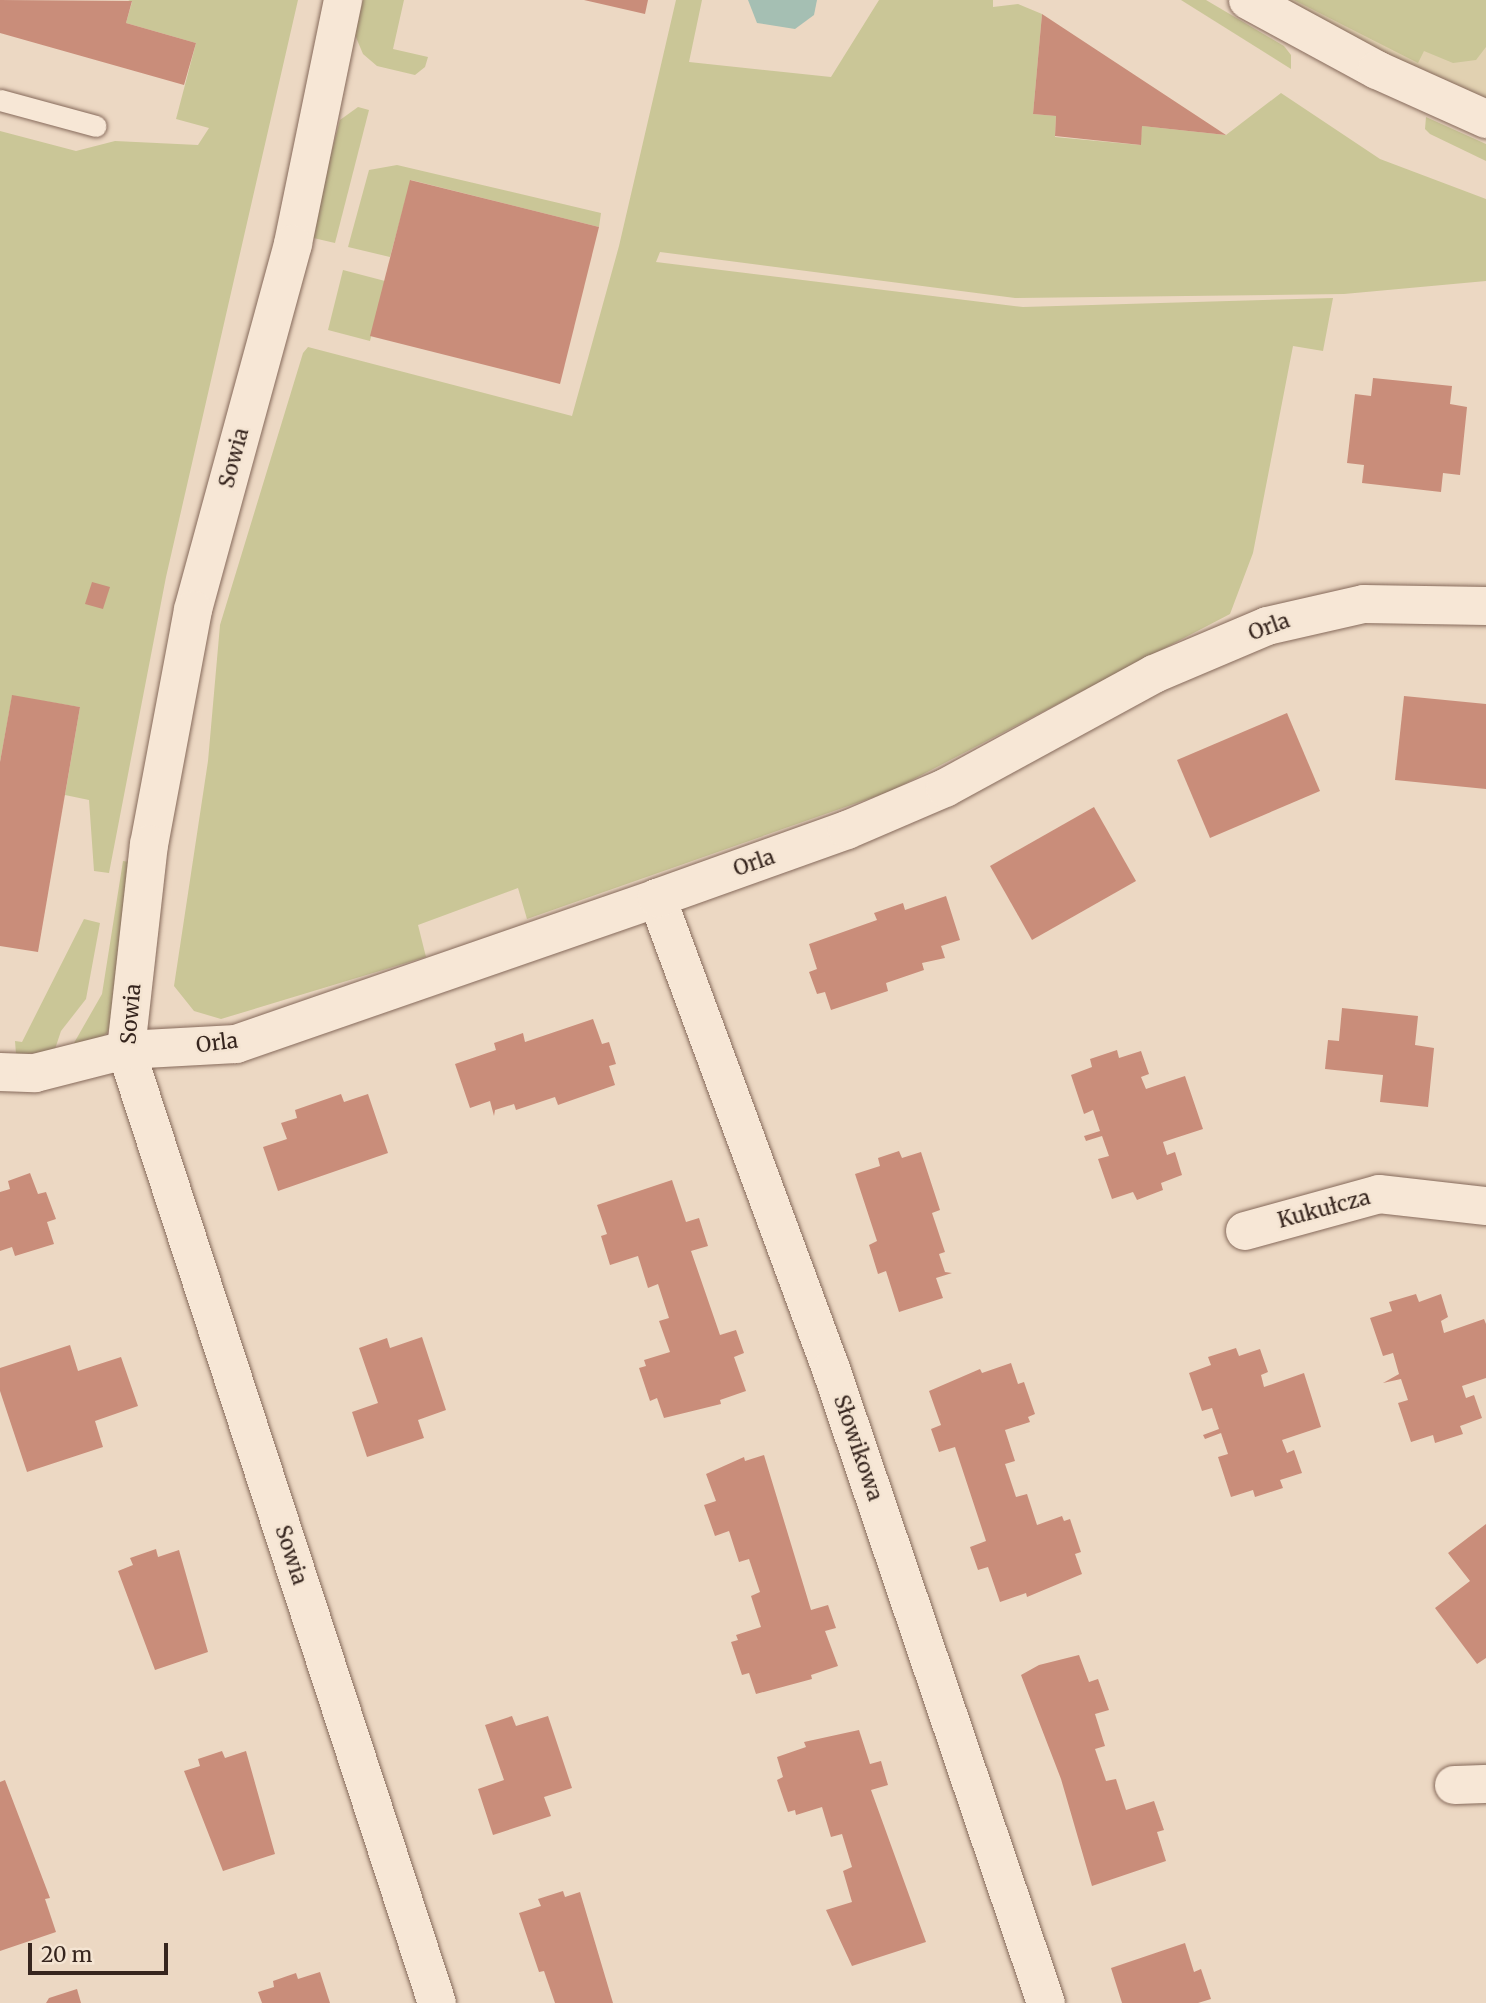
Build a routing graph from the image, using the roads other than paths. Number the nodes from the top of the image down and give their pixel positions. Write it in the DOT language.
graph roads {
  1 [pos="343,0"];
  2 [pos="1248,0"];
  3 [pos="0,100"];
  4 [pos="1486,120"];
  5 [pos="96,126"];
  6 [pos="1486,606"];
  7 [pos="657,898"];
  8 [pos="126,1050"];
  9 [pos="0,1072"];
  10 [pos="1486,1206"];
  11 [pos="1245,1231"];
  12 [pos="437,2003"];
  13 [pos="1046,2003"];
  1 -- 8 [label="street, Sowia"];
  2 -- 4 [label="street"];
  3 -- 5 [label="lane"];
  6 -- 7 [label="street, Orla"];
  7 -- 8 [label="street, Orla"];
  7 -- 13 [label="street, Słowikowa"];
  8 -- 9 [label="street, Orla"];
  8 -- 12 [label="street, Sowia"];
  10 -- 11 [label="street, Kukułcza"];
}
